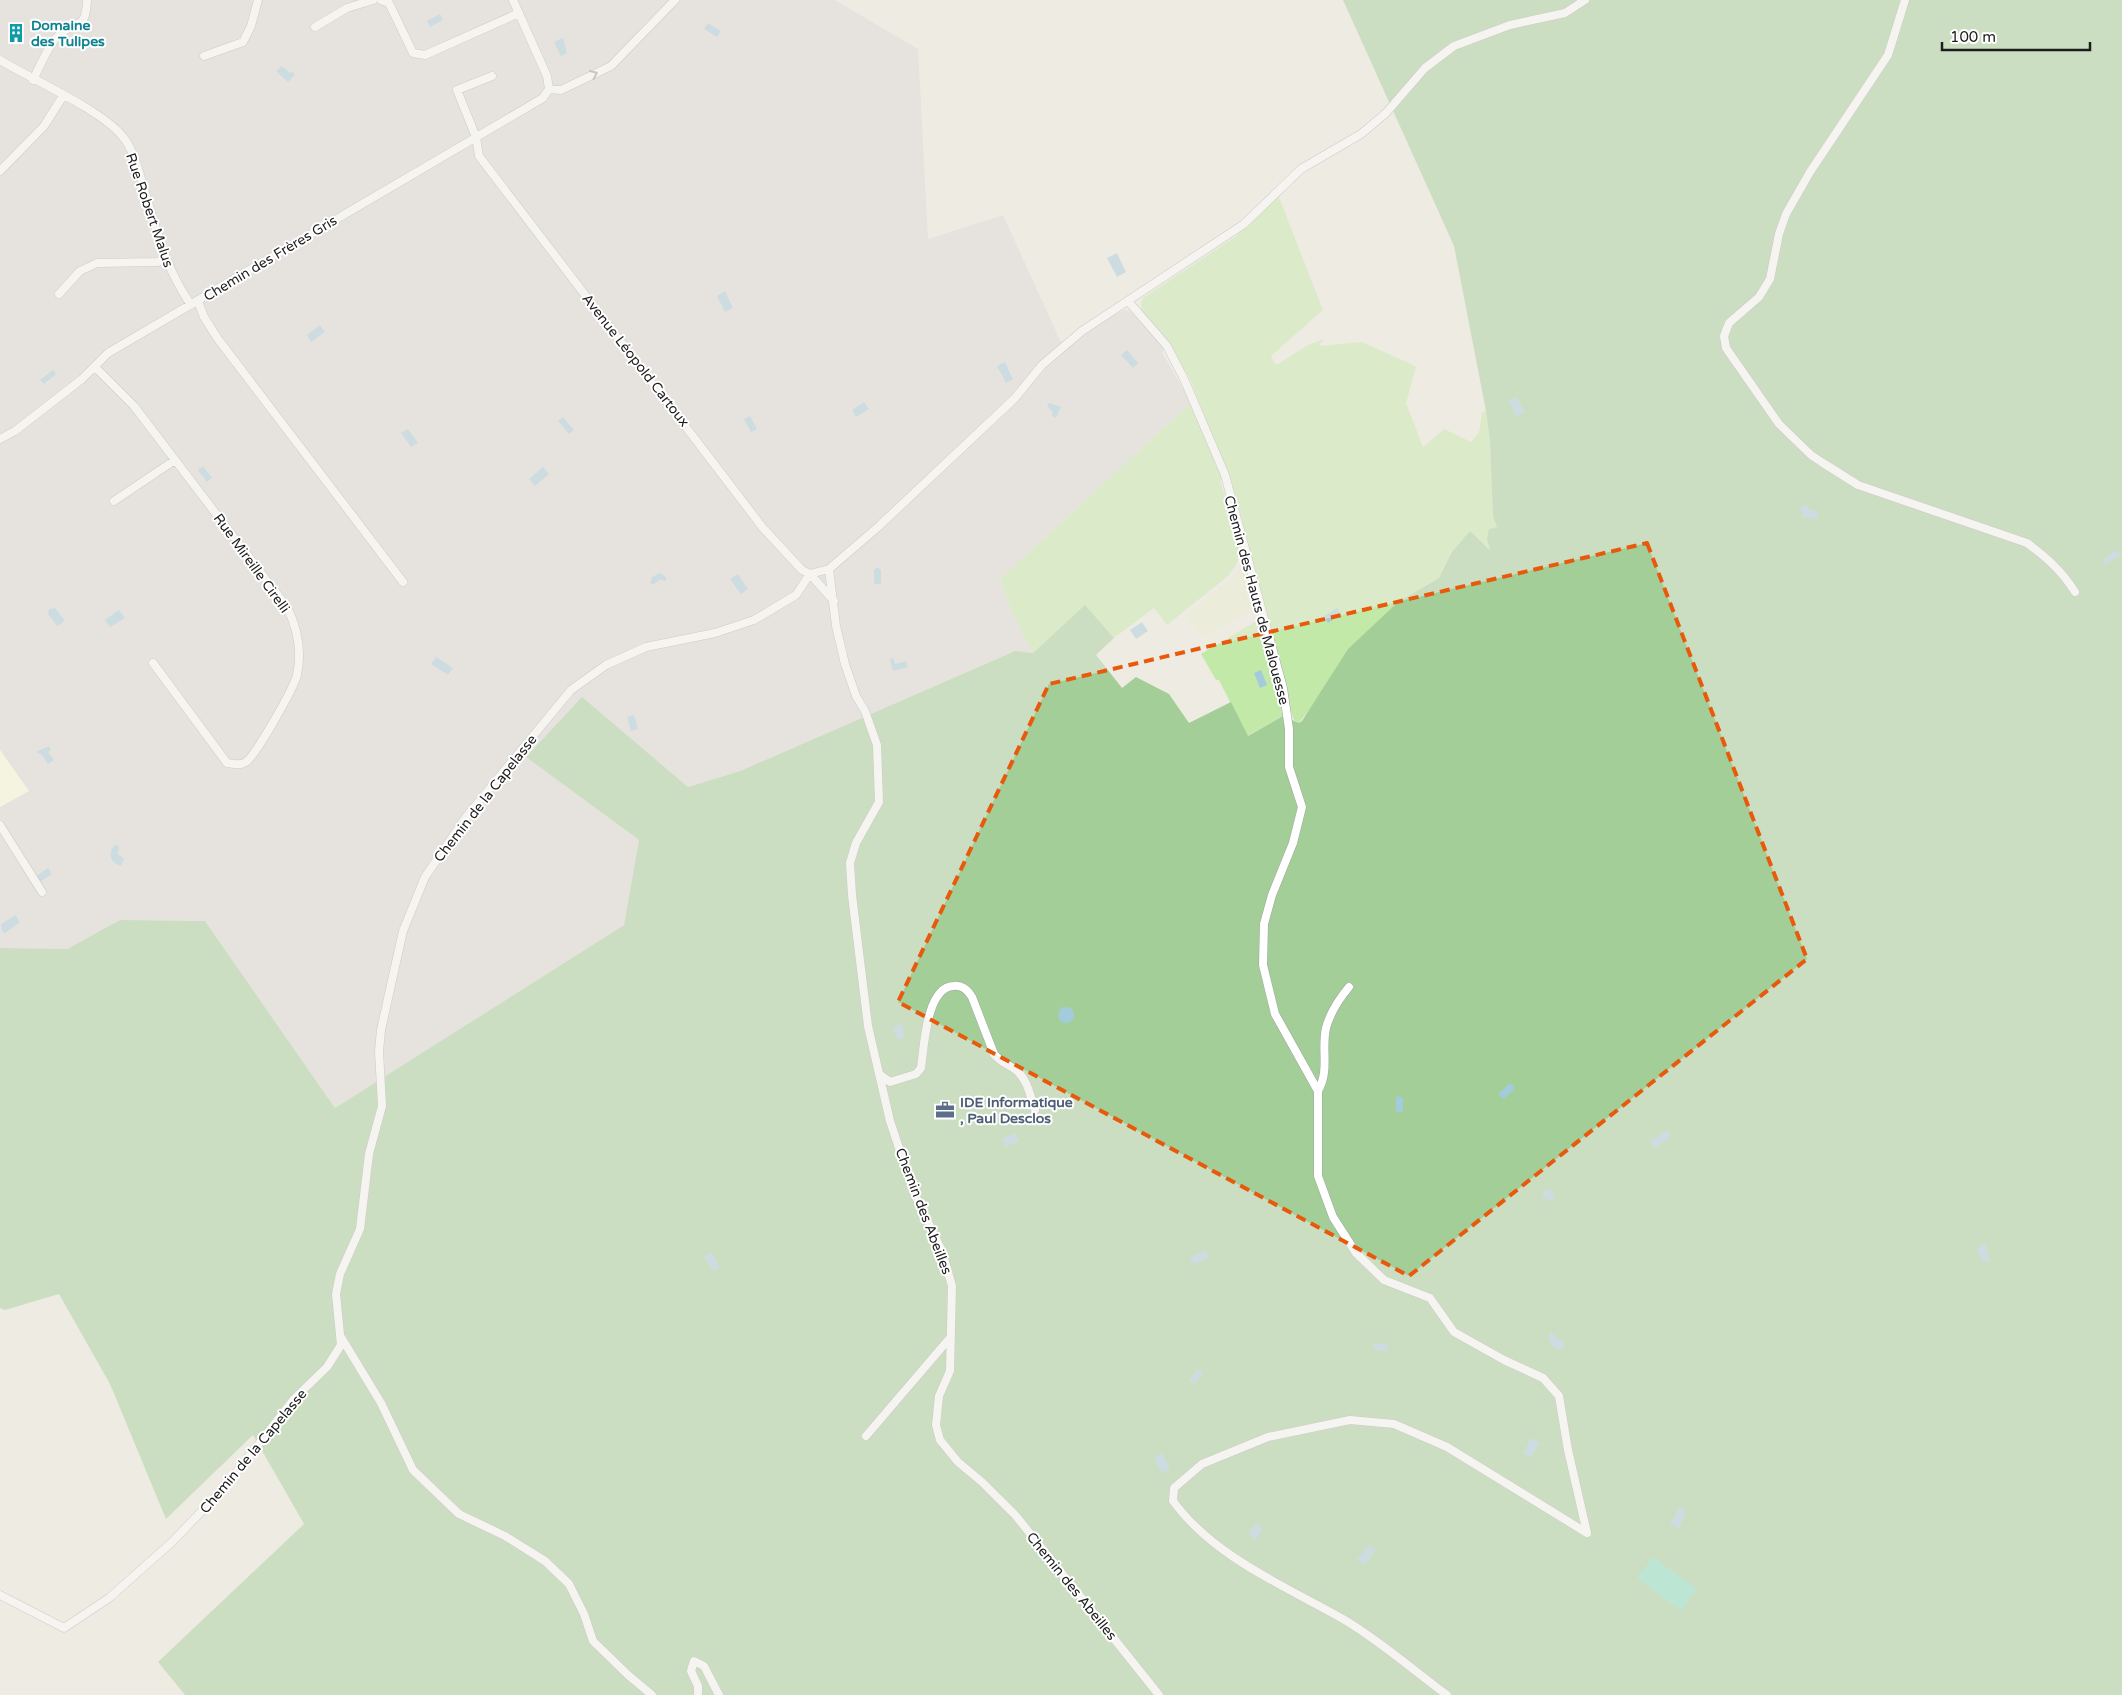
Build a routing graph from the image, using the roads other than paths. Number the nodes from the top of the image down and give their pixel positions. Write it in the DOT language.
graph roads {
  1 [pos="86,0"];
  2 [pos="258,0"];
  3 [pos="373,0"];
  4 [pos="380,0"];
  5 [pos="513,0"];
  6 [pos="675,0"];
  7 [pos="1585,0"];
  8 [pos="1905,0"];
  9 [pos="519,13"];
  10 [pos="315,27"];
  11 [pos="204,56"];
  12 [pos="0,60"];
  13 [pos="492,76"];
  14 [pos="33,80"];
  15 [pos="549,89"];
  16 [pos="64,96"];
  17 [pos="476,137"];
  18 [pos="0,171"];
  19 [pos="166,260"];
  20 [pos="59,294"];
  21 [pos="1128,301"];
  22 [pos="194,303"];
  23 [pos="95,367"];
  24 [pos="0,439"];
  25 [pos="175,460"];
  26 [pos="114,501"];
  27 [pos="829,569"];
  28 [pos="810,574"];
  29 [pos="403,582"];
  30 [pos="2075,592"];
  31 [pos="834,601"];
  32 [pos="154,663"];
  33 [pos="0,825"];
  34 [pos="42,892"];
  35 [pos="1349,987"];
  36 [pos="880,1074"];
  37 [pos="1318,1090"];
  38 [pos="1036,1110"];
  39 [pos="341,1337"];
  40 [pos="949,1339"];
  41 [pos="866,1436"];
  42 [pos="0,1595"];
  43 [pos="652,1695"];
  44 [pos="698,1695"];
  45 [pos="719,1695"];
  46 [pos="1159,1695"];
  47 [pos="1446,1695"];
  1 -- 14 [label="street"];
  2 -- 11 [label="street"];
  3 -- 10 [label="street"];
  4 -- 9 [label="street"];
  5 -- 9 [label="street"];
  15 -- 6 [label="street, one-way"];
  7 -- 21 [label="street"];
  8 -- 30 [label="street"];
  9 -- 15 [label="street"];
  12 -- 14 [label="street, Rue Robert Malus"];
  13 -- 17 [label="street, Avenue Léopold Cartoux"];
  14 -- 16 [label="street, Rue Robert Malus"];
  15 -- 17 [label="street, Chemin des Frères Gris"];
  16 -- 18 [label="street"];
  16 -- 19 [label="street, Rue Robert Malus"];
  17 -- 22 [label="street, Chemin des Frères Gris"];
  17 -- 28 [label="street, Avenue Léopold Cartoux"];
  19 -- 20 [label="street"];
  19 -- 22 [label="street, Rue Robert Malus"];
  21 -- 27 [label="street"];
  21 -- 37 [label="street, Chemin des Hauts de Malouesse"];
  22 -- 23 [label="street, Chemin des Frères Gris"];
  22 -- 29 [label="street, Rue Robert Malus"];
  23 -- 24 [label="street, Chemin des Frères Gris"];
  23 -- 25 [label="street, Rue Mireille Cirelli"];
  25 -- 26 [label="street"];
  25 -- 32 [label="street, Rue Mireille Cirelli"];
  27 -- 28 [label="street"];
  27 -- 31 [label="street, Chemin des Abeilles"];
  28 -- 31 [label="street"];
  28 -- 39 [label="street, Chemin de la Capelasse"];
  31 -- 36 [label="street, Chemin des Abeilles"];
  33 -- 34 [label="street"];
  35 -- 37 [label="street"];
  36 -- 38 [label="street"];
  36 -- 40 [label="street, Chemin des Abeilles"];
  37 -- 47 [label="street, Chemin des Hauts de Malouesse"];
  39 -- 42 [label="street, Chemin de la Capelasse"];
  39 -- 43 [label="street"];
  40 -- 41 [label="street"];
  40 -- 46 [label="street, Chemin des Abeilles"];
  44 -- 45 [label="street"];
}
